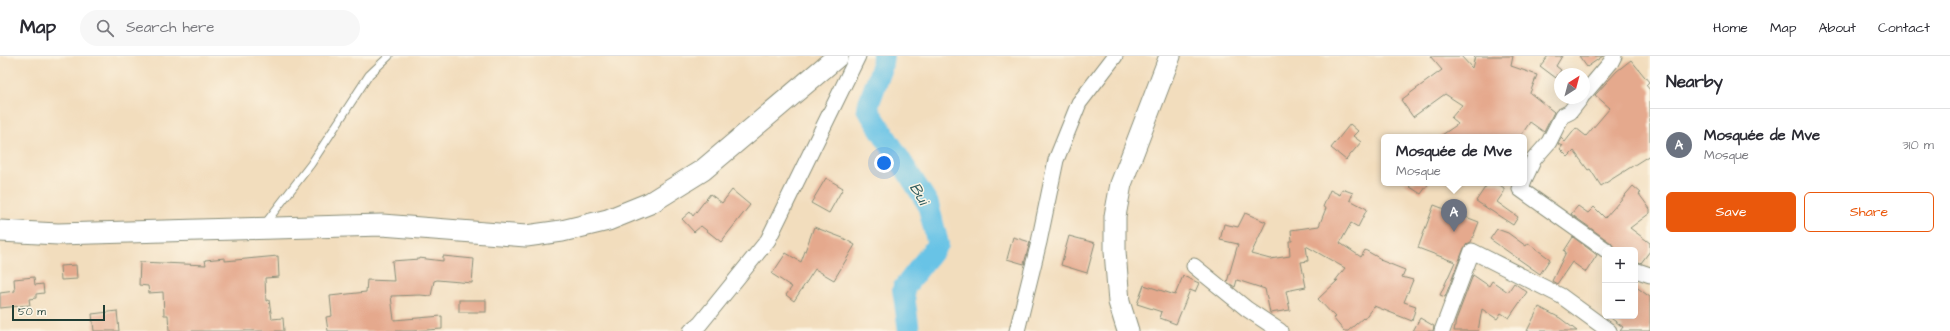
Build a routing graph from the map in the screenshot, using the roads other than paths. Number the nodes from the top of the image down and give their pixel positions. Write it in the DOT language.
graph roads {
  1 [pos="389,56"];
  2 [pos="838,56"];
  3 [pos="858,56"];
  4 [pos="1115,56"];
  5 [pos="1170,56"];
  6 [pos="1614,56"];
  7 [pos="1590,87"];
  8 [pos="1576,104"];
  9 [pos="1527,174"];
  10 [pos="1521,186"];
  11 [pos="260,230"];
  12 [pos="0,231"];
  13 [pos="1602,247"];
  14 [pos="1194,266"];
  15 [pos="1638,271"];
  16 [pos="1650,275"];
  17 [pos="691,331"];
  18 [pos="1017,331"];
  19 [pos="1128,331"];
  20 [pos="1280,331"];
  21 [pos="1442,331"];
  22 [pos="1609,331"];
  1 -- 11 [label="lane"];
  2 -- 11 [label="main road"];
  3 -- 17 [label="street"];
  4 -- 18 [label="street"];
  5 -- 19 [label="main road"];
  6 -- 7 [label="street"];
  8 -- 9 [label="street"];
  10 -- 13 [label="street"];
  11 -- 12 [label="main road"];
  14 -- 20 [label="street"];
  15 -- 16 [label="street"];
  21 -- 22 [label="street"];
}
